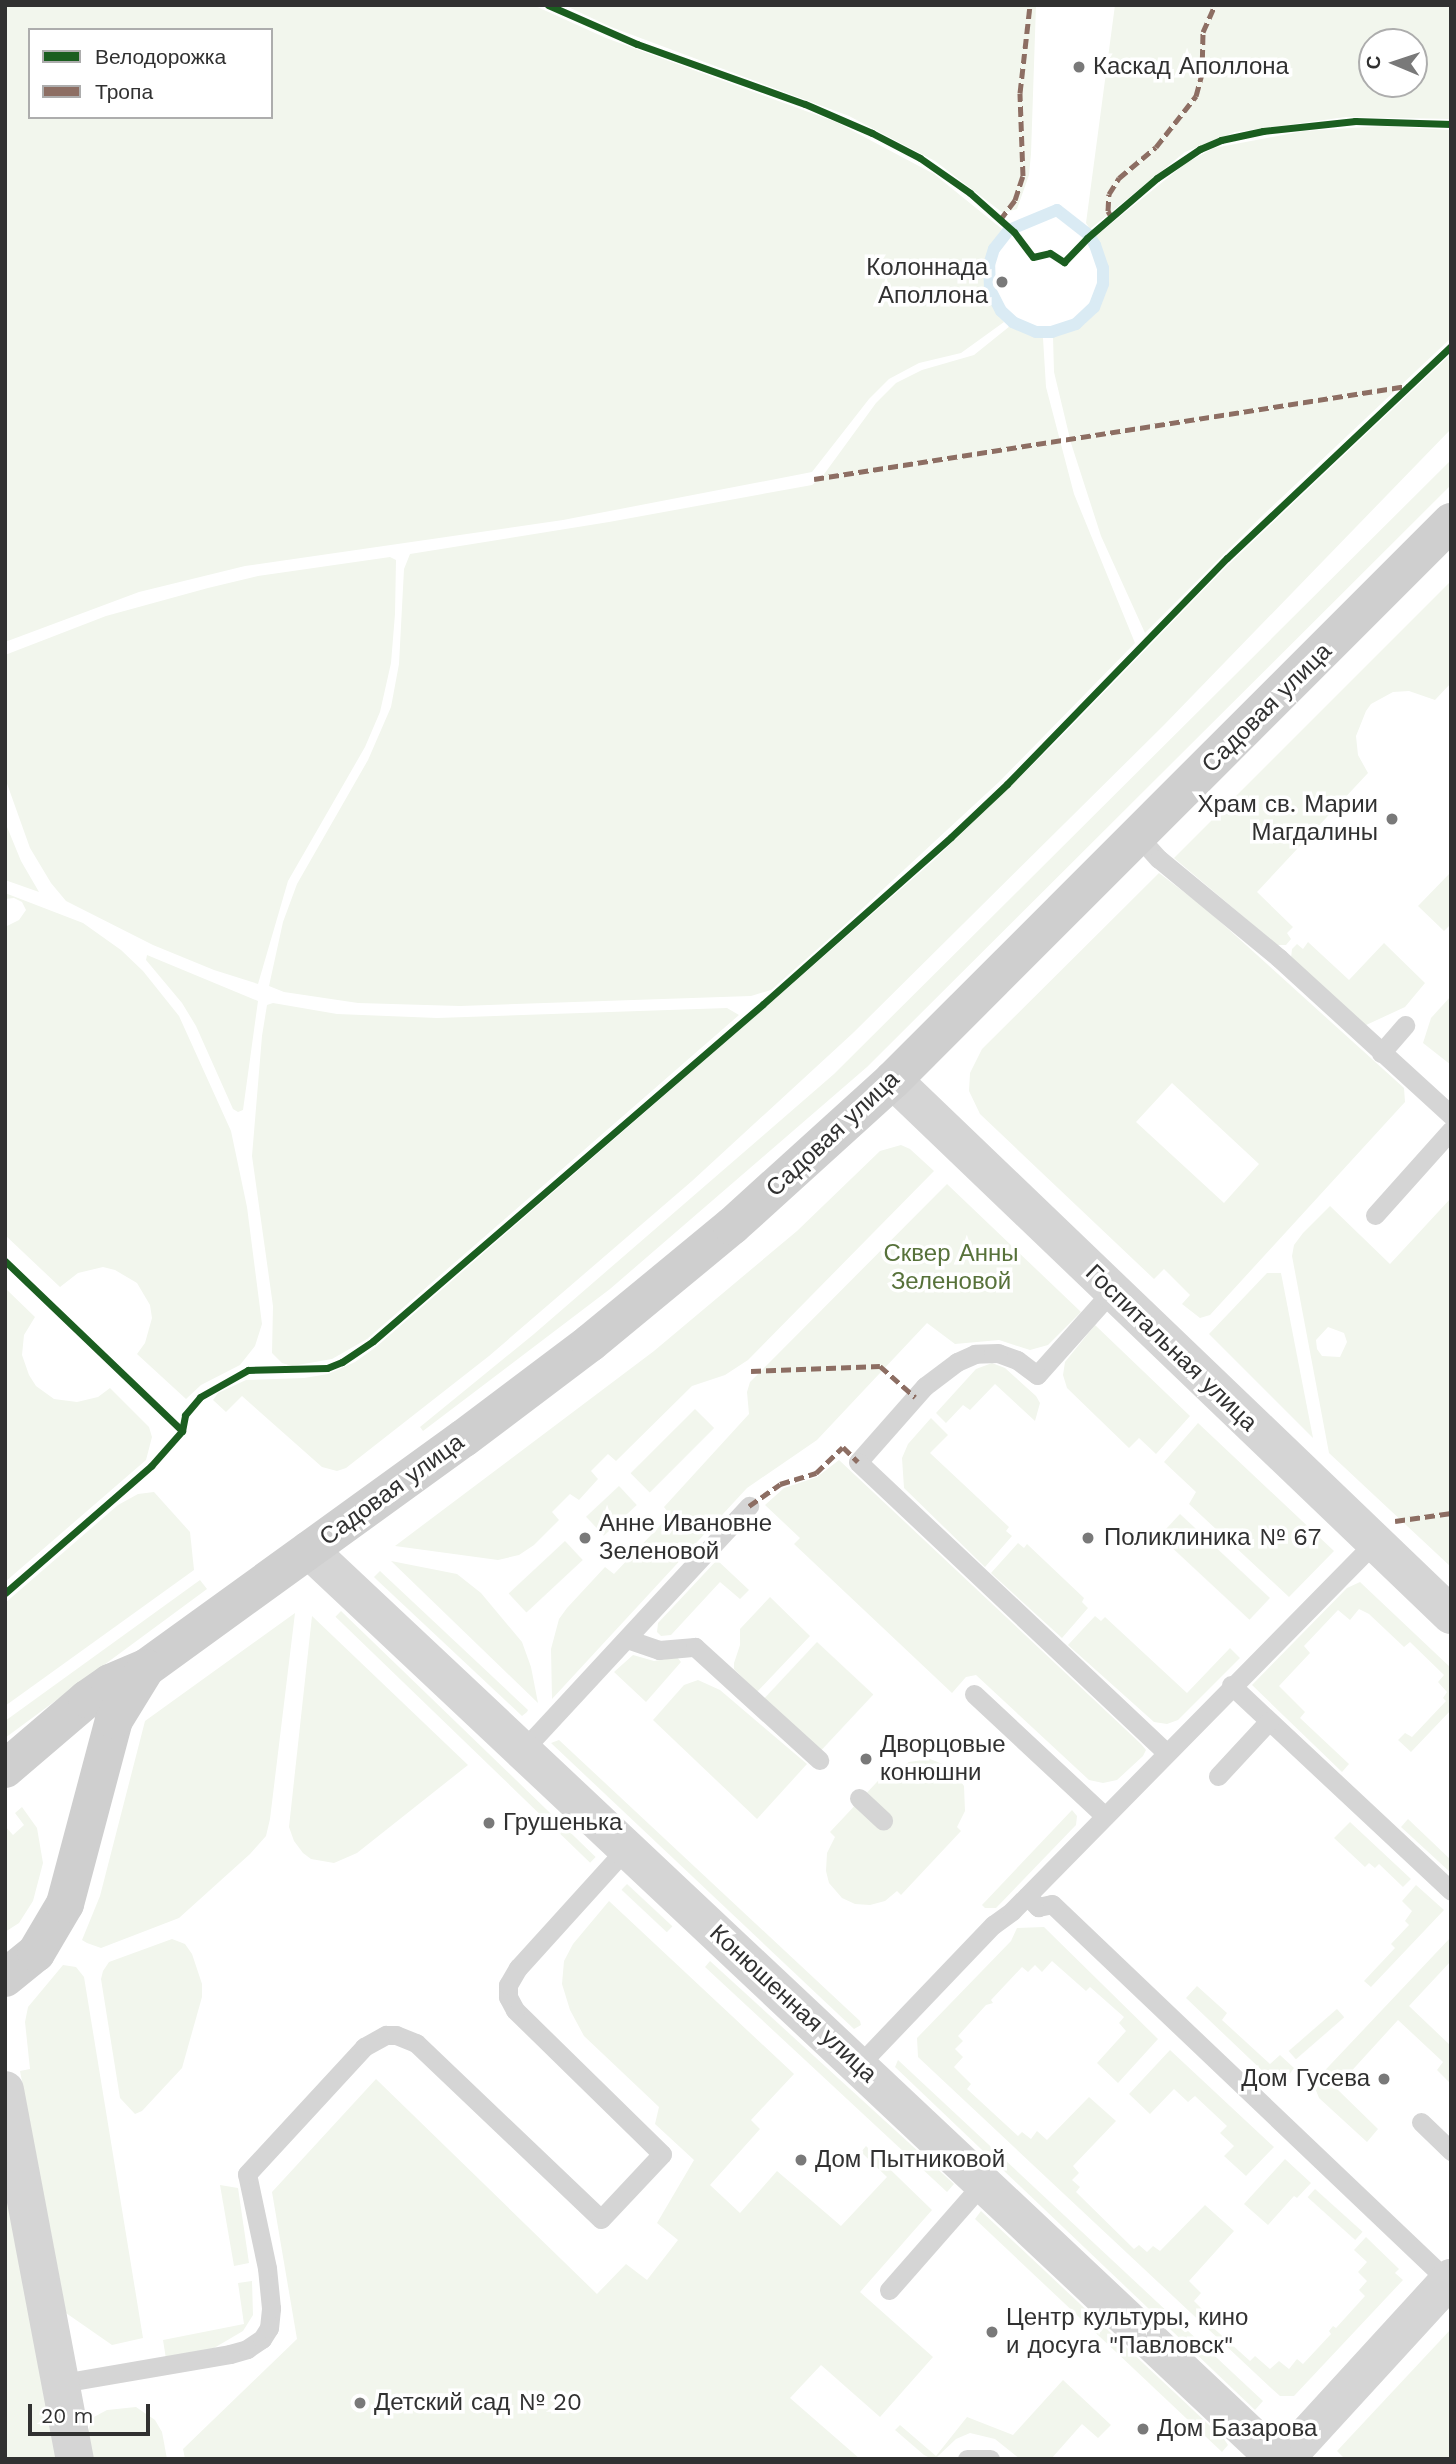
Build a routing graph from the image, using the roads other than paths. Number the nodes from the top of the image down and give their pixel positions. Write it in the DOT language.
graph roads {
  1 [pos="1451,522"];
  2 [pos="1138,836"];
  3 [pos="1405,1025"];
  4 [pos="1381,1053"];
  5 [pos="893,1080"];
  6 [pos="1451,1115"];
  7 [pos="1451,1130"];
  8 [pos="1376,1215"];
  9 [pos="1111,1292"];
  10 [pos="749,1506"];
  11 [pos="1374,1542"];
  12 [pos="309,1550"];
  13 [pos="1451,1615"];
  14 [pos="627,1639"];
  15 [pos="146,1668"];
  16 [pos="1231,1685"];
  17 [pos="974,1694"];
  18 [pos="1269,1721"];
  19 [pos="523,1750"];
  20 [pos="1166,1752"];
  21 [pos="818,1760"];
  22 [pos="5,1769"];
  23 [pos="1218,1776"];
  24 [pos="859,1798"];
  25 [pos="1105,1816"];
  26 [pos="883,1820"];
  27 [pos="626,1848"];
  28 [pos="1451,1891"];
  29 [pos="1027,1896"];
  30 [pos="5,1978"];
  31 [pos="859,2065"];
  32 [pos="5,2090"];
  33 [pos="1421,2122"];
  34 [pos="1451,2151"];
  35 [pos="983,2183"];
  36 [pos="1449,2279"];
  37 [pos="889,2290"];
  38 [pos="62,2383"];
  39 [pos="75,2459"];
  40 [pos="967,2459"];
  41 [pos="990,2459"];
  42 [pos="1276,2459"];
  43 [pos="1286,2459"];
  1 -- 2 [label="main road, Садовая улица"];
  2 -- 4 [label="lane"];
  2 -- 5 [label="main road, Садовая улица"];
  3 -- 4 [label="lane"];
  4 -- 6 [label="lane"];
  5 -- 9 [label="street, Госпитальная улица"];
  5 -- 12 [label="main road, Садовая улица"];
  7 -- 8 [label="lane"];
  9 -- 11 [label="street, Госпитальная улица"];
  9 -- 20 [label="lane"];
  10 -- 14 [label="lane"];
  11 -- 13 [label="street, Госпитальная улица"];
  11 -- 16 [label="lane"];
  12 -- 15 [label="main road, Садовая улица"];
  12 -- 19 [label="street, Конюшенная улица"];
  14 -- 19 [label="lane"];
  14 -- 21 [label="lane"];
  15 -- 22 [label="main road, Садовая улица"];
  15 -- 30 [label="main road, Садовая улица"];
  16 -- 18 [label="lane"];
  16 -- 20 [label="lane"];
  17 -- 25 [label="lane"];
  18 -- 23 [label="lane"];
  18 -- 28 [label="lane"];
  19 -- 27 [label="street, Конюшенная улица"];
  20 -- 25 [label="lane"];
  24 -- 26 [label="lane"];
  25 -- 29 [label="lane"];
  27 -- 31 [label="street, Конюшенная улица"];
  27 -- 38 [label="lane"];
  29 -- 31 [label="lane"];
  29 -- 36 [label="lane"];
  31 -- 35 [label="street, Конюшенная улица"];
  32 -- 38 [label="street"];
  33 -- 34 [label="lane"];
  35 -- 37 [label="lane"];
  35 -- 42 [label="street, Конюшенная улица"];
  36 -- 43 [label="street"];
  38 -- 39 [label="street"];
  40 -- 41 [label="lane"];
}
